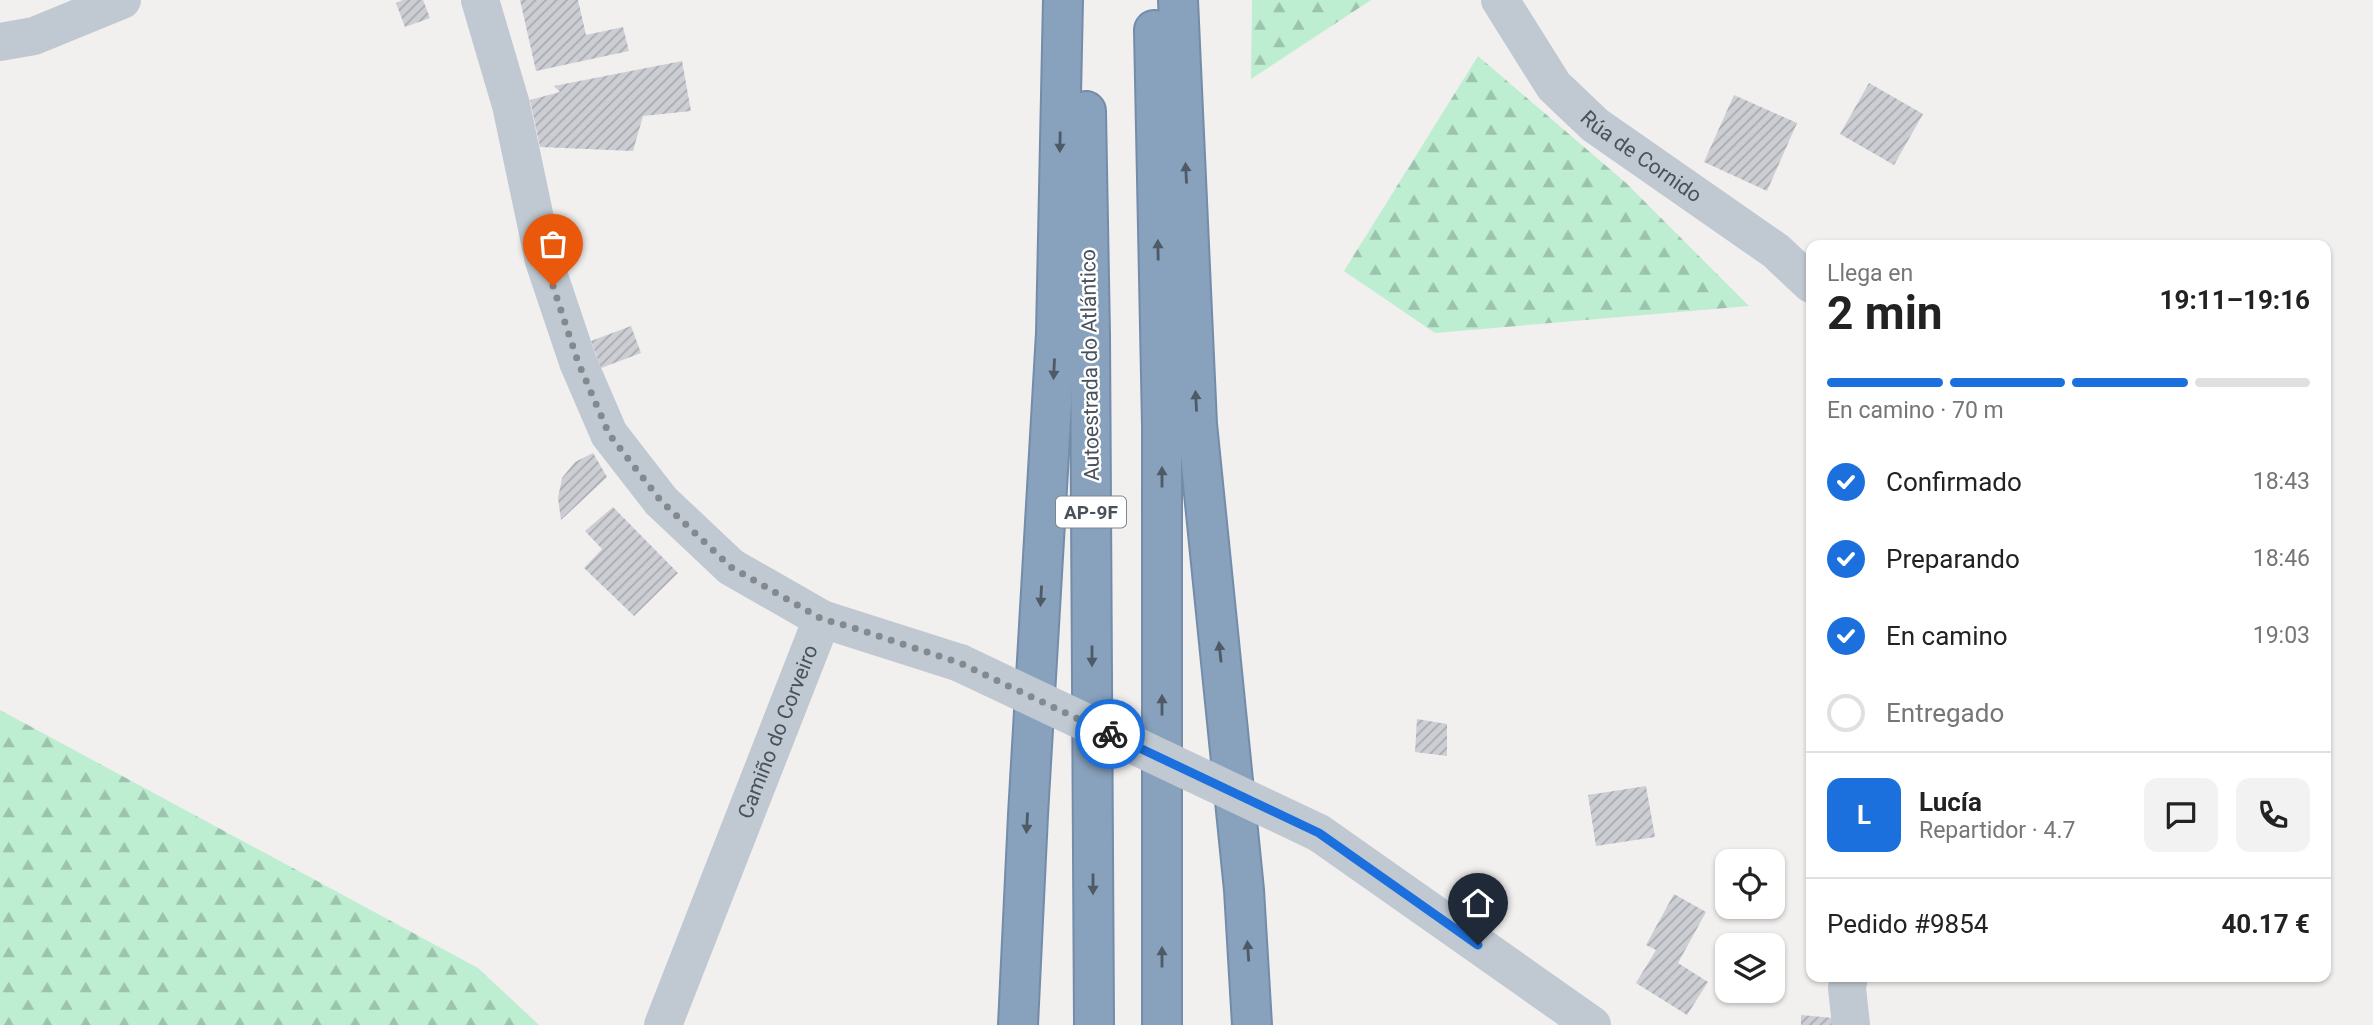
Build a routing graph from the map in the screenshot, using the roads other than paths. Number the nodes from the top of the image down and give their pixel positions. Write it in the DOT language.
graph roads {
  1 [pos="122,0"];
  2 [pos="480,0"];
  3 [pos="1063,0"];
  4 [pos="1084,0"];
  5 [pos="1154,0"];
  6 [pos="1178,0"];
  7 [pos="1500,0"];
  8 [pos="0,42"];
  9 [pos="1806,279"];
  10 [pos="822,619"];
  11 [pos="1848,982"];
  12 [pos="663,1025"];
  13 [pos="1018,1025"];
  14 [pos="1094,1025"];
  15 [pos="1162,1025"];
  16 [pos="1252,1025"];
  17 [pos="1592,1025"];
  18 [pos="1851,1025"];
  1 -- 8 [label="street"];
  2 -- 10 [label="street, Camiño do Corveiro"];
  3 -- 13 [label="highway, one-way"];
  4 -- 14 [label="highway, Autoestrada do Atlántico / AP-9F, one-way"];
  15 -- 5 [label="highway, one-way"];
  16 -- 6 [label="highway, one-way"];
  7 -- 9 [label="street, Rúa de Cornido"];
  10 -- 12 [label="street, Camiño do Corveiro"];
  10 -- 17 [label="street, bridge"];
  11 -- 18 [label="street"];
}
